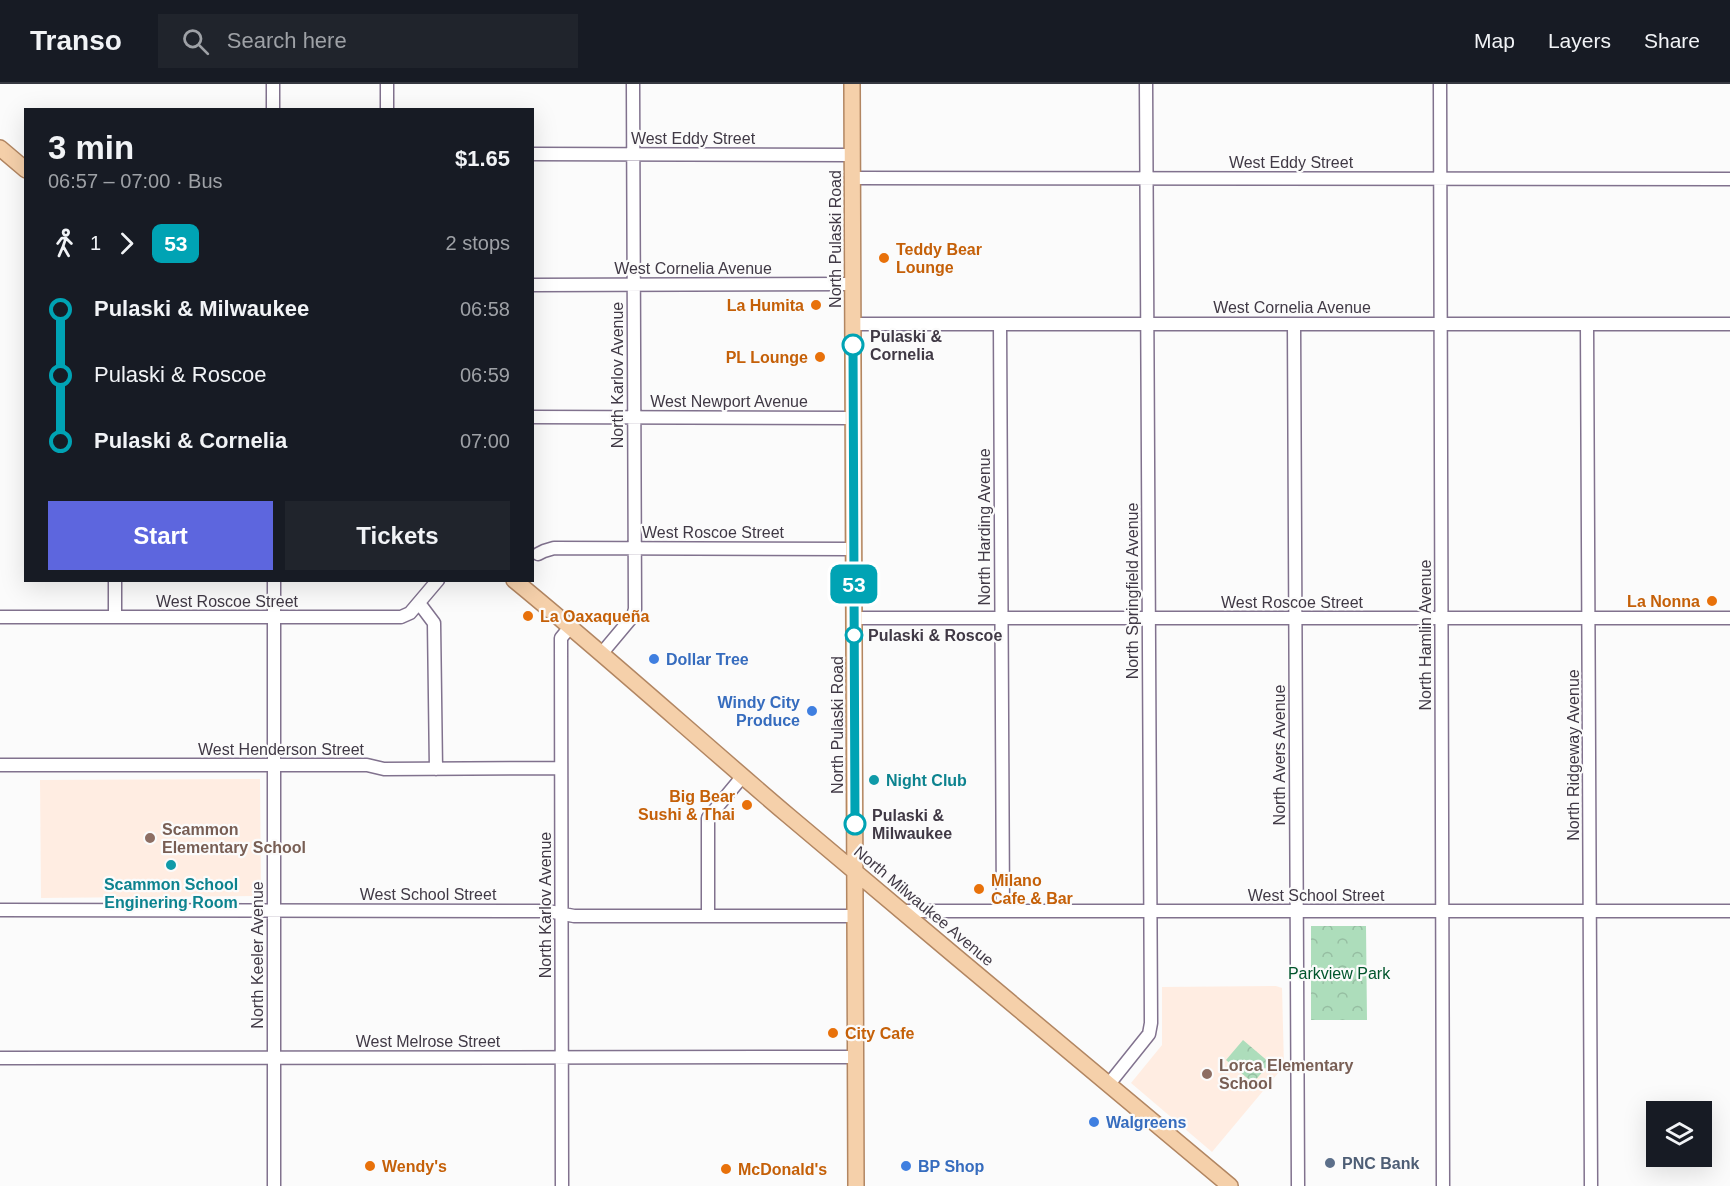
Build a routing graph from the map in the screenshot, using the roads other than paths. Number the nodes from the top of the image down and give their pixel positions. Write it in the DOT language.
graph roads {
  1 [pos="273,84"];
  2 [pos="387,84"];
  3 [pos="633,84"];
  4 [pos="852,84"];
  5 [pos="1146,84"];
  6 [pos="1440,84"];
  7 [pos="273,108"];
  8 [pos="387,108"];
  9 [pos="0,148"];
  10 [pos="534,154"];
  11 [pos="633,154"];
  12 [pos="853,155"];
  13 [pos="24,168"];
  14 [pos="853,178"];
  15 [pos="1146,179"];
  16 [pos="1440,179"];
  17 [pos="1730,179"];
  18 [pos="633,284"];
  19 [pos="853,284"];
  20 [pos="534,285"];
  21 [pos="853,324"];
  22 [pos="1000,324"];
  23 [pos="1147,324"];
  24 [pos="1294,324"];
  25 [pos="1440,324"];
  26 [pos="1587,324"];
  27 [pos="1730,324"];
  28 [pos="534,417"];
  29 [pos="634,417"];
  30 [pos="854,418"];
  31 [pos="634,548"];
  32 [pos="854,549"];
  33 [pos="538,555"];
  34 [pos="115,582"];
  35 [pos="274,582"];
  36 [pos="436,582"];
  37 [pos="516,582"];
  38 [pos="419,603"];
  39 [pos="0,617"];
  40 [pos="115,617"];
  41 [pos="274,617"];
  42 [pos="854,618"];
  43 [pos="1001,618"];
  44 [pos="1295,618"];
  45 [pos="1441,618"];
  46 [pos="1589,618"];
  47 [pos="1730,618"];
  48 [pos="1149,619"];
  49 [pos="570,627"];
  50 [pos="602,653"];
  51 [pos="274,764"];
  52 [pos="0,765"];
  53 [pos="561,768"];
  54 [pos="436,769"];
  55 [pos="742,777"];
  56 [pos="855,873"];
  57 [pos="0,910"];
  58 [pos="274,911"];
  59 [pos="902,911"];
  60 [pos="1003,911"];
  61 [pos="1150,911"];
  62 [pos="1296,911"];
  63 [pos="1590,911"];
  64 [pos="1730,911"];
  65 [pos="1442,912"];
  66 [pos="562,914"];
  67 [pos="708,916"];
  68 [pos="855,916"];
  69 [pos="562,1057"];
  70 [pos="856,1057"];
  71 [pos="0,1058"];
  72 [pos="274,1058"];
  73 [pos="1109,1084"];
  74 [pos="274,1186"];
  75 [pos="562,1186"];
  76 [pos="856,1186"];
  77 [pos="1230,1186"];
  78 [pos="1298,1186"];
  79 [pos="1443,1186"];
  80 [pos="1591,1186"];
  1 -- 7 [label="street"];
  2 -- 8 [label="street"];
  3 -- 11 [label="street, North Karlov Avenue"];
  4 -- 12 [label="main road, North Pulaski Road"];
  5 -- 15 [label="street, North Springfield Avenue"];
  6 -- 16 [label="street, North Hamlin Avenue"];
  9 -- 13 [label="main road"];
  10 -- 11 [label="street, West Eddy Street"];
  11 -- 12 [label="street, West Eddy Street"];
  11 -- 18 [label="street, North Karlov Avenue"];
  12 -- 14 [label="main road, North Pulaski Road"];
  14 -- 15 [label="street, West Eddy Street"];
  14 -- 19 [label="main road, North Pulaski Road"];
  15 -- 16 [label="street, West Eddy Street"];
  15 -- 23 [label="street, North Springfield Avenue"];
  16 -- 17 [label="street, West Eddy Street"];
  16 -- 25 [label="street, North Hamlin Avenue"];
  18 -- 19 [label="street, West Cornelia Avenue"];
  18 -- 20 [label="street, West Cornelia Avenue"];
  18 -- 29 [label="street, North Karlov Avenue"];
  19 -- 21 [label="main road, North Pulaski Road"];
  21 -- 22 [label="street, West Cornelia Avenue"];
  21 -- 30 [label="main road, North Pulaski Road"];
  22 -- 23 [label="street, West Cornelia Avenue"];
  22 -- 43 [label="street, North Harding Avenue"];
  23 -- 24 [label="street, West Cornelia Avenue"];
  23 -- 48 [label="street, North Springfield Avenue"];
  24 -- 25 [label="street, West Cornelia Avenue"];
  24 -- 44 [label="street, North Avers Avenue"];
  25 -- 26 [label="street, West Cornelia Avenue"];
  25 -- 45 [label="street, North Hamlin Avenue"];
  26 -- 27 [label="street, West Cornelia Avenue"];
  26 -- 46 [label="street, North Ridgeway Avenue"];
  28 -- 29 [label="street, West Newport Avenue"];
  29 -- 30 [label="street, West Newport Avenue"];
  29 -- 31 [label="street, North Karlov Avenue"];
  30 -- 32 [label="main road, North Pulaski Road"];
  31 -- 32 [label="street, West Roscoe Street"];
  31 -- 33 [label="street, West Roscoe Street"];
  31 -- 50 [label="street, North Karlov Avenue"];
  32 -- 42 [label="main road, North Pulaski Road"];
  34 -- 40 [label="street"];
  35 -- 41 [label="street, North Keeler Avenue"];
  36 -- 38 [label="street, West Roscoe Street"];
  37 -- 49 [label="main road, North Milwaukee Avenue"];
  38 -- 41 [label="street, West Roscoe Street"];
  38 -- 54 [label="street"];
  39 -- 40 [label="street, West Roscoe Street"];
  40 -- 41 [label="street, West Roscoe Street"];
  41 -- 51 [label="street, North Keeler Avenue"];
  42 -- 43 [label="street, West Roscoe Street"];
  42 -- 56 [label="main road, North Pulaski Road"];
  43 -- 48 [label="street, West Roscoe Street"];
  43 -- 60 [label="street, North Harding Avenue"];
  44 -- 45 [label="street, West Roscoe Street"];
  44 -- 48 [label="street, West Roscoe Street"];
  44 -- 62 [label="street, North Avers Avenue"];
  45 -- 46 [label="street, West Roscoe Street"];
  45 -- 65 [label="street, North Hamlin Avenue"];
  46 -- 47 [label="street, West Roscoe Street"];
  46 -- 63 [label="street, North Ridgeway Avenue"];
  48 -- 61 [label="street, North Springfield Avenue"];
  49 -- 50 [label="main road, North Milwaukee Avenue"];
  49 -- 53 [label="street, North Karlov Avenue"];
  50 -- 55 [label="main road, North Milwaukee Avenue"];
  51 -- 52 [label="street, West Henderson Street"];
  51 -- 54 [label="street, West Henderson Street"];
  51 -- 58 [label="street, North Keeler Avenue"];
  53 -- 54 [label="street, West Henderson Street"];
  53 -- 66 [label="street, North Karlov Avenue"];
  55 -- 56 [label="main road, North Milwaukee Avenue"];
  55 -- 67 [label="street"];
  56 -- 59 [label="main road, North Milwaukee Avenue"];
  56 -- 68 [label="main road, North Pulaski Road"];
  57 -- 58 [label="street, West School Street"];
  58 -- 66 [label="street, West School Street"];
  58 -- 72 [label="street, North Keeler Avenue"];
  59 -- 60 [label="street, West School Street"];
  59 -- 73 [label="main road, North Milwaukee Avenue"];
  60 -- 61 [label="street, West School Street"];
  61 -- 62 [label="street, West School Street"];
  61 -- 73 [label="street, North Springfield Avenue"];
  62 -- 65 [label="street, West School Street"];
  62 -- 78 [label="street, North Avers Avenue"];
  63 -- 64 [label="street, West School Street"];
  63 -- 65 [label="street, West School Street"];
  63 -- 80 [label="street, North Ridgeway Avenue"];
  65 -- 79 [label="street, North Hamlin Avenue"];
  66 -- 67 [label="street, West School Street"];
  66 -- 69 [label="street, North Karlov Avenue"];
  67 -- 68 [label="street, West School Street"];
  68 -- 70 [label="main road, North Pulaski Road"];
  69 -- 70 [label="street, West Melrose Street"];
  69 -- 72 [label="street, West Melrose Street"];
  69 -- 75 [label="street, North Karlov Avenue"];
  70 -- 76 [label="main road, North Pulaski Road"];
  71 -- 72 [label="street, West Melrose Street"];
  72 -- 74 [label="street, North Keeler Avenue"];
  73 -- 77 [label="main road, North Milwaukee Avenue"];
}
